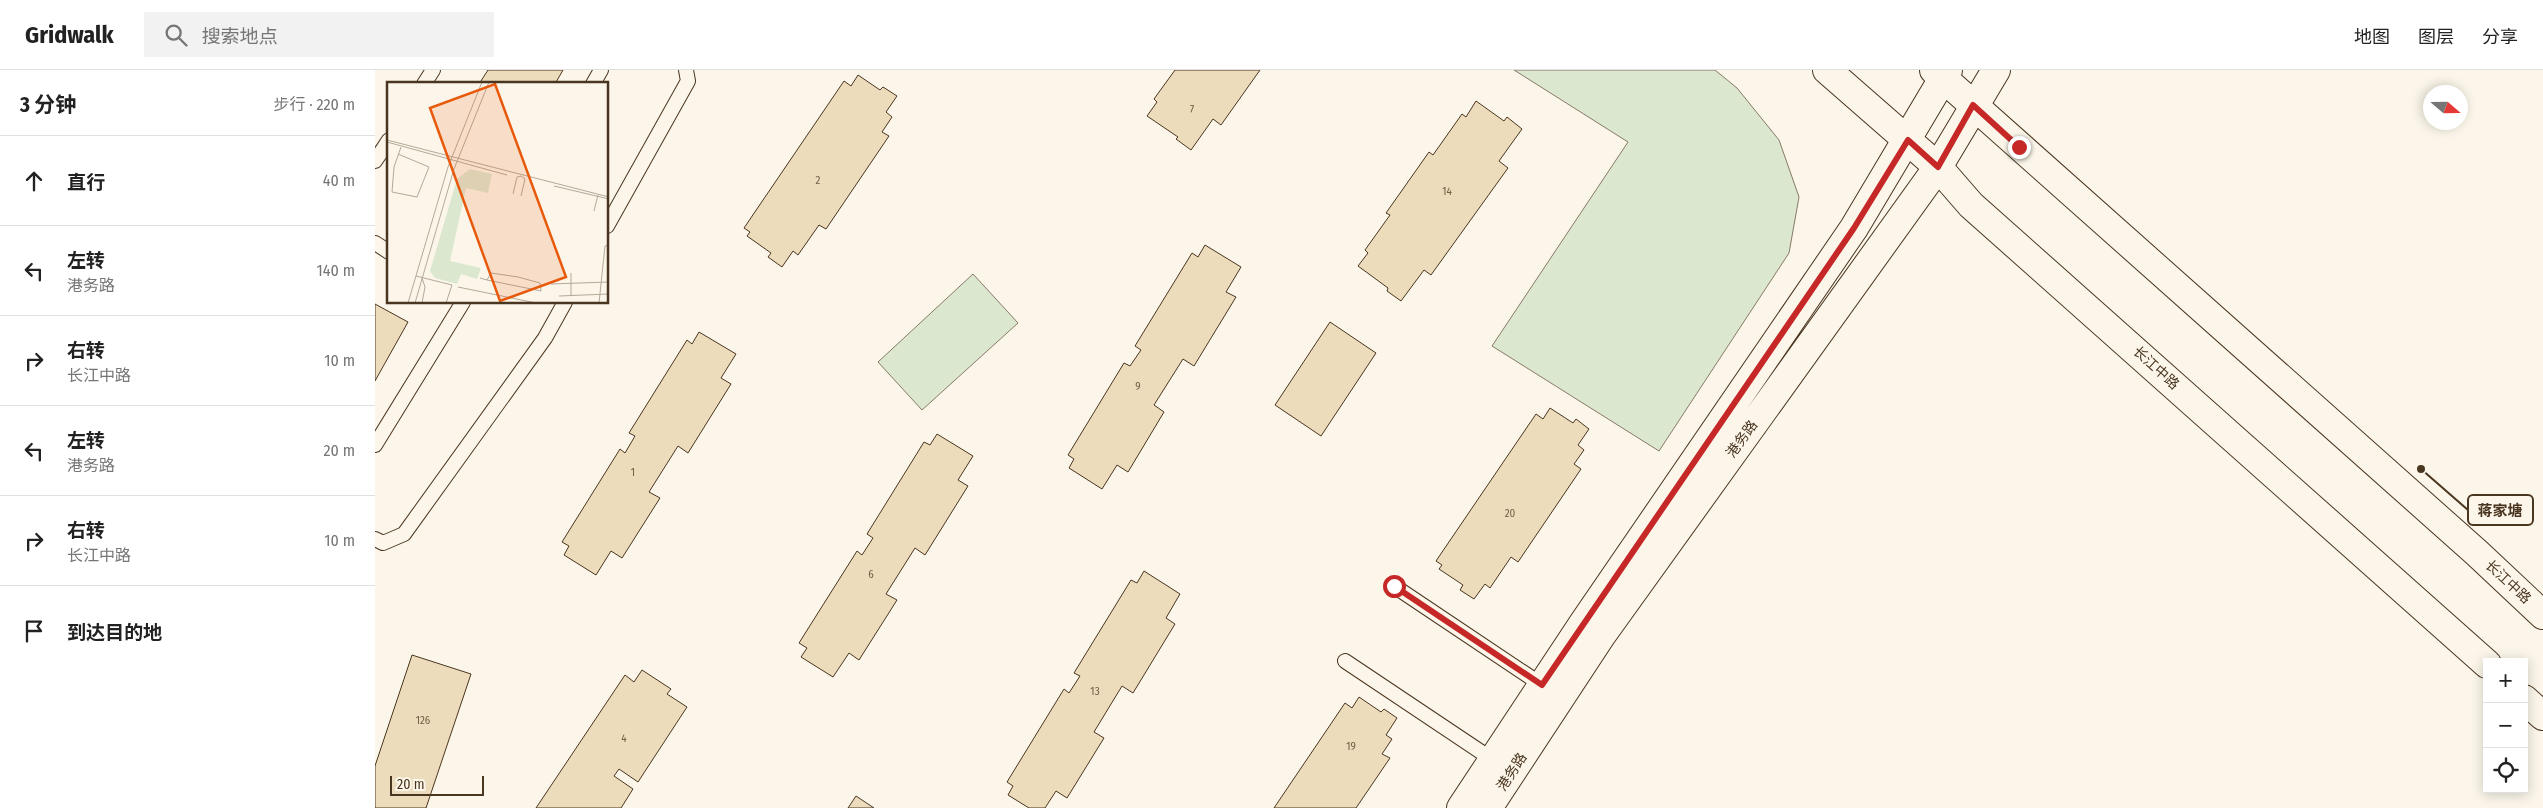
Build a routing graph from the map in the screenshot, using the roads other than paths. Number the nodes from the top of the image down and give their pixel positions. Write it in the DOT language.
graph roads {
  1 [pos="433,70"];
  2 [pos="601,70"];
  3 [pos="686,70"];
  4 [pos="1827,70"];
  5 [pos="1995,70"];
  6 [pos="1942,72"];
  7 [pos="425,82"];
  8 [pos="594,82"];
  9 [pos="1973,105"];
  10 [pos="1908,140"];
  11 [pos="387,143"];
  12 [pos="375,161"];
  13 [pos="1938,167"];
  14 [pos="609,222"];
  15 [pos="375,243"];
  16 [pos="387,251"];
  17 [pos="462,304"];
  18 [pos="564,304"];
  19 [pos="375,445"];
  20 [pos="375,539"];
  21 [pos="1394,586"];
  22 [pos="2543,615"];
  23 [pos="2483,660"];
  24 [pos="1345,661"];
  25 [pos="1542,685"];
  26 [pos="2528,703"];
  27 [pos="2543,716"];
  28 [pos="1536,735"];
  29 [pos="1493,760"];
  30 [pos="1461,808"];
  31 [pos="1488,808"];
  1 -- 7 [label="lane"];
  2 -- 8 [label="lane"];
  3 -- 14 [label="lane"];
  4 -- 10 [label="street, 长江中路"];
  5 -- 9 [label="street, 港务路"];
  6 -- 9 [label="street, 长江中路"];
  6 -- 10 [label="street, 港务路"];
  9 -- 13 [label="street, 港务路"];
  9 -- 22 [label="street, 长江中路"];
  10 -- 13 [label="street, 长江中路"];
  10 -- 25 [label="street, 港务路"];
  11 -- 12 [label="lane"];
  13 -- 23 [label="street, 长江中路"];
  13 -- 28 [label="street, 港务路"];
  15 -- 16 [label="lane"];
  17 -- 19 [label="lane"];
  18 -- 20 [label="lane"];
  21 -- 25 [label="lane"];
  24 -- 29 [label="lane"];
  25 -- 28 [label="lane"];
  25 -- 29 [label="street, 港务路"];
  26 -- 27 [label="street"];
  28 -- 29 [label="lane"];
  28 -- 31 [label="street, 港务路"];
  29 -- 30 [label="street, 港务路"];
}
